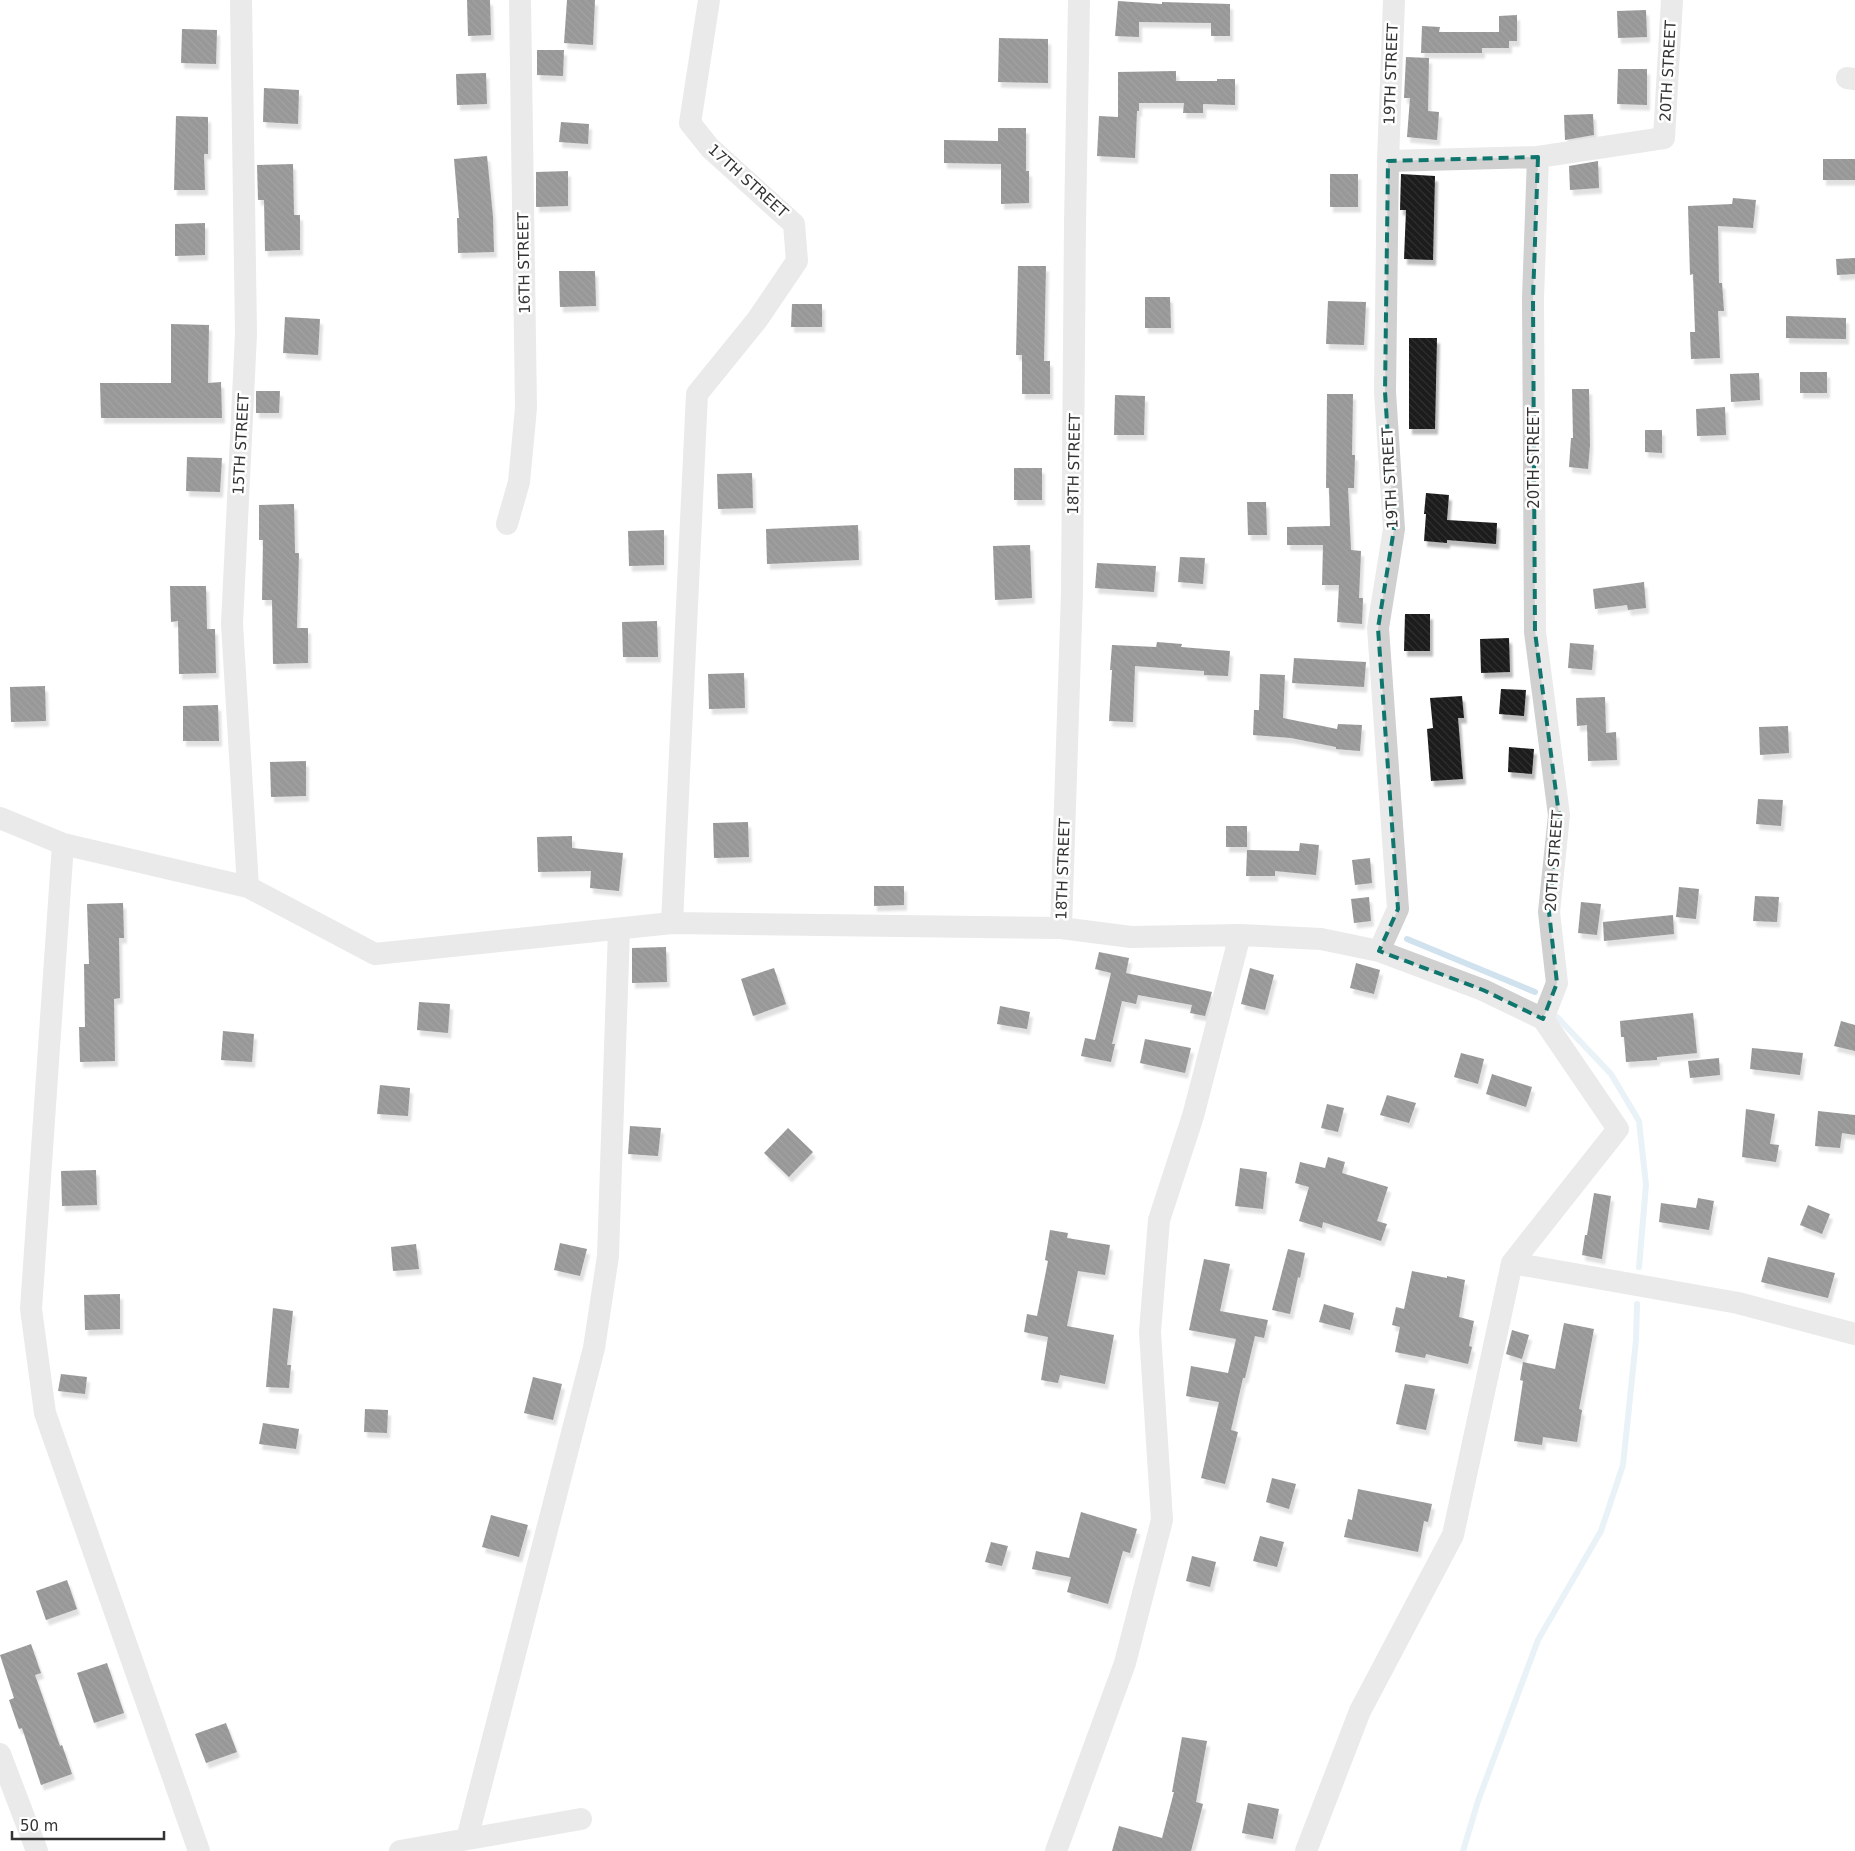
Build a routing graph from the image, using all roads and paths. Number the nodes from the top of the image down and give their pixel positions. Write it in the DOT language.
graph roads {
  1 [pos="241,0"];
  2 [pos="520,0"];
  3 [pos="709,0"];
  4 [pos="1079,0"];
  5 [pos="1394,0"];
  6 [pos="1672,0"];
  7 [pos="1538,157"];
  8 [pos="1388,161"];
  9 [pos="507,524"];
  10 [pos="0,818"];
  11 [pos="63,844"];
  12 [pos="248,887"];
  13 [pos="672,923"];
  14 [pos="1061,928"];
  15 [pos="619,929"];
  16 [pos="1240,935"];
  17 [pos="1379,951"];
  18 [pos="1543,1019"];
  19 [pos="1512,1262"];
  20 [pos="1855,1334"];
  21 [pos="0,1754"];
  22 [pos="581,1819"];
  23 [pos="467,1839"];
  24 [pos="37,1851"];
  25 [pos="199,1851"];
  26 [pos="400,1851"];
  27 [pos="1056,1851"];
  28 [pos="1306,1851"];
  1 -- 12 [label="street, 15TH STREET"];
  2 -- 9 [label="street, 16TH STREET"];
  3 -- 13 [label="street, 17TH STREET"];
  4 -- 14 [label="street, 18TH STREET"];
  5 -- 8 [label="street, 19TH STREET"];
  6 -- 7 [label="street, 20TH STREET"];
  7 -- 8 [label="street"];
  7 -- 18 [label="street, 20TH STREET"];
  8 -- 17 [label="street, 19TH STREET"];
  10 -- 11 [label="street"];
  11 -- 12 [label="street"];
  11 -- 25 [label="street"];
  12 -- 15 [label="street"];
  13 -- 14 [label="street"];
  13 -- 15 [label="street"];
  14 -- 16 [label="street"];
  15 -- 23 [label="street"];
  16 -- 17 [label="street"];
  16 -- 27 [label="street"];
  17 -- 18 [label="street"];
  18 -- 19 [label="street"];
  19 -- 20 [label="street"];
  19 -- 28 [label="street"];
  21 -- 24 [label="street"];
  22 -- 23 [label="street"];
  23 -- 26 [label="street"];
}
